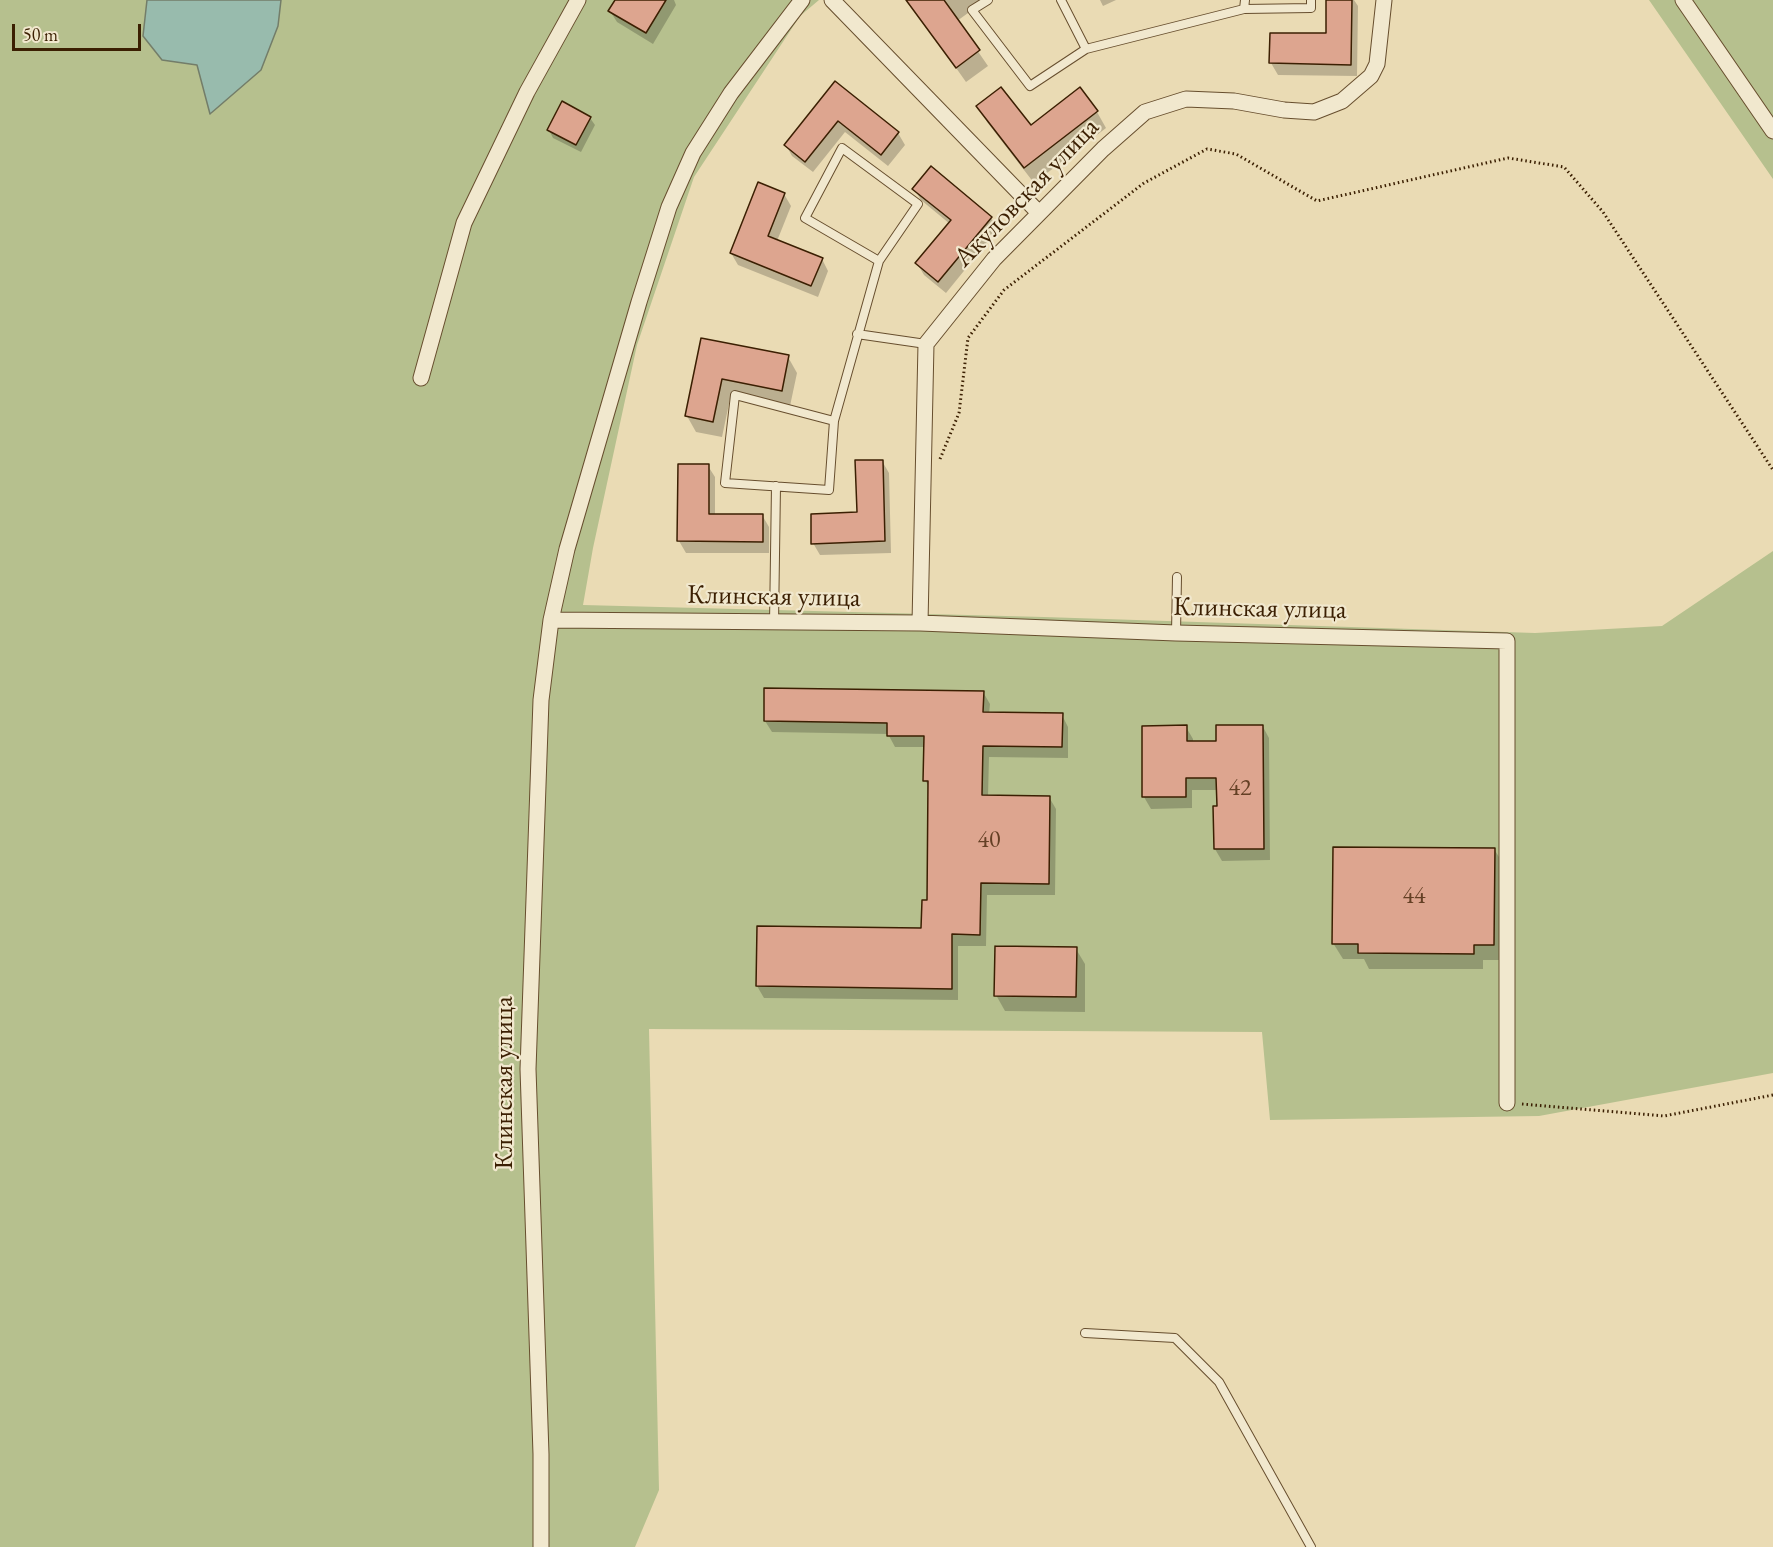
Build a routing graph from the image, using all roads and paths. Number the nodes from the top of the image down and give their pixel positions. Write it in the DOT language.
graph roads {
  1 [pos="578,0"];
  2 [pos="802,0"];
  3 [pos="832,0"];
  4 [pos="988,0"];
  5 [pos="1062,0"];
  6 [pos="1245,0"];
  7 [pos="1311,0"];
  8 [pos="1384,0"];
  9 [pos="1683,0"];
  10 [pos="1244,9"];
  11 [pos="1086,49"];
  12 [pos="1773,131"];
  13 [pos="1039,213"];
  14 [pos="879,261"];
  15 [pos="857,334"];
  16 [pos="926,344"];
  17 [pos="421,378"];
  18 [pos="834,420"];
  19 [pos="939,463"];
  20 [pos="1773,470"];
  21 [pos="776,486"];
  22 [pos="1177,577"];
  23 [pos="551,620"];
  24 [pos="774,623"];
  25 [pos="920,624"];
  26 [pos="1176,633"];
  27 [pos="1773,1095"];
  28 [pos="1507,1103"];
  29 [pos="1085,1333"];
  30 [pos="541,1547"];
  31 [pos="1311,1547"];
  1 -- 17 [label="street"];
  2 -- 23 [label="street, Клинская улица"];
  3 -- 13 [label="street"];
  4 -- 11 [label="lane"];
  5 -- 11 [label="lane"];
  6 -- 10 [label="lane"];
  7 -- 10 [label="lane"];
  8 -- 13 [label="street, Акуловская улица"];
  9 -- 12 [label="street"];
  10 -- 11 [label="lane"];
  13 -- 16 [label="street, Акуловская улица"];
  14 -- 14 [label="lane"];
  14 -- 15 [label="lane"];
  15 -- 16 [label="lane"];
  15 -- 18 [label="lane"];
  16 -- 25 [label="street"];
  18 -- 21 [label="lane"];
  18 -- 21 [label="lane"];
  19 -- 20 [label="path"];
  21 -- 24 [label="lane"];
  22 -- 26 [label="lane"];
  23 -- 24 [label="street, Клинская улица"];
  23 -- 30 [label="street, Клинская улица"];
  24 -- 25 [label="street, Клинская улица"];
  25 -- 26 [label="street, Клинская улица"];
  26 -- 28 [label="street, Клинская улица"];
  27 -- 28 [label="path"];
  29 -- 31 [label="lane"];
}
